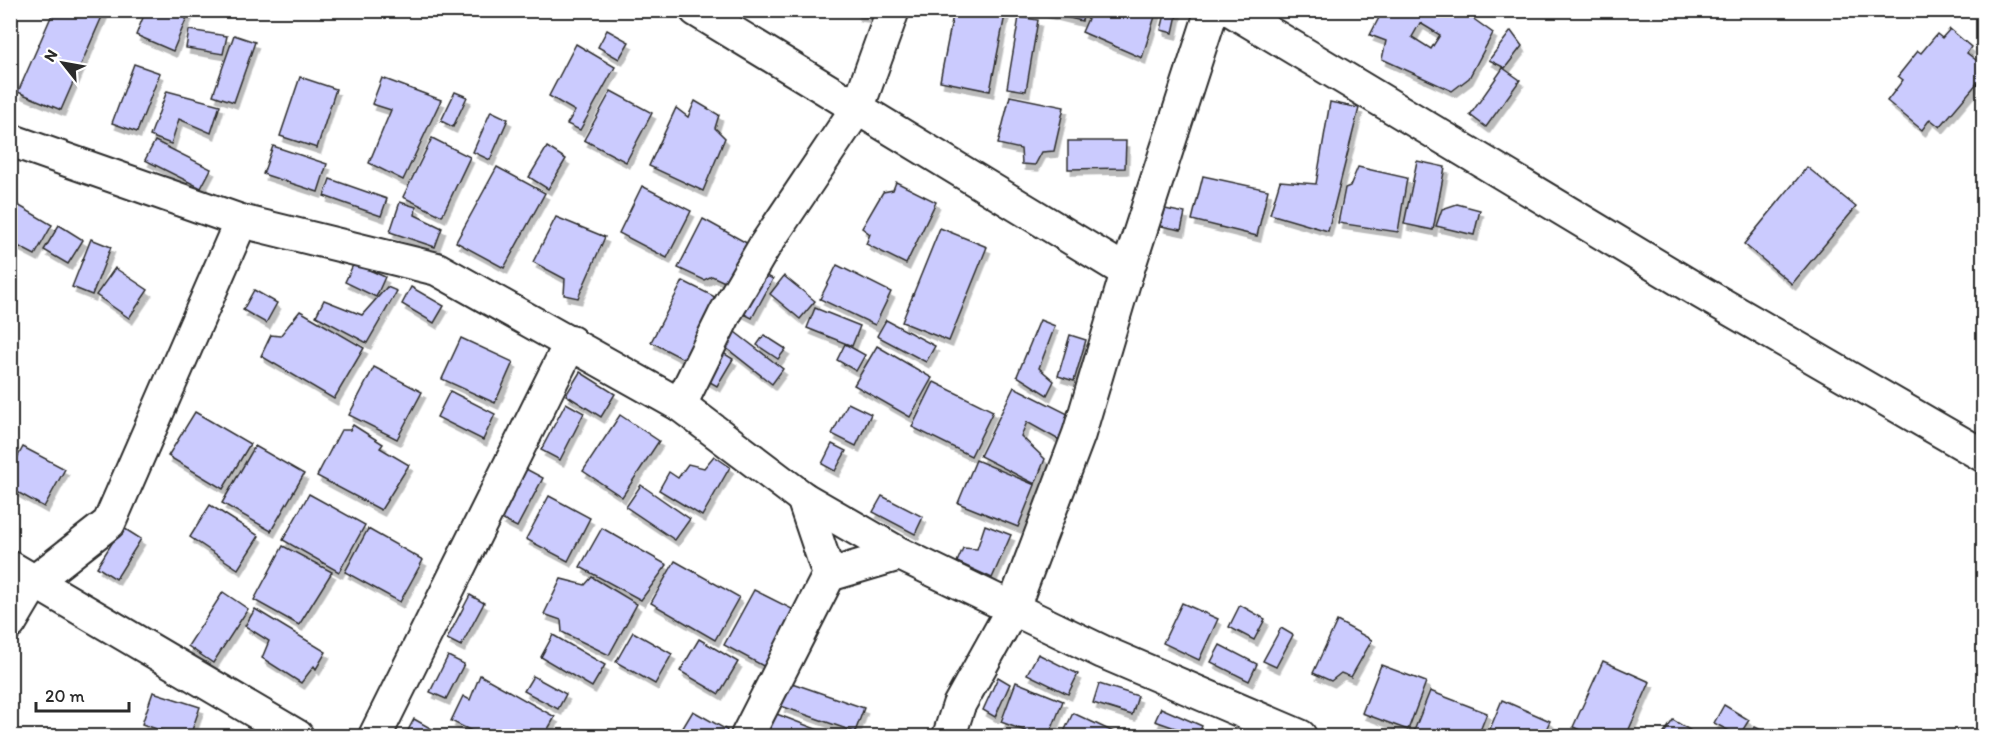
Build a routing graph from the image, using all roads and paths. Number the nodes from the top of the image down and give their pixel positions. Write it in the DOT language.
graph roads {
  1 [pos="696,10"];
  2 [pos="893,10"];
  3 [pos="1212,10"];
  4 [pos="1231,10"];
  5 [pos="858,107"];
  6 [pos="10,140"];
  7 [pos="241,221"];
  8 [pos="1127,272"];
  9 [pos="571,342"];
  10 [pos="680,405"];
  11 [pos="1983,456"];
  12 [pos="803,498"];
  13 [pos="900,554"];
  14 [pos="23,574"];
  15 [pos="829,575"];
  16 [pos="1012,608"];
  17 [pos="10,623"];
  18 [pos="297,736"];
  19 [pos="375,736"];
  20 [pos="747,736"];
  21 [pos="949,736"];
  22 [pos="1300,736"];
  1 -- 5 [label="street"];
  2 -- 5 [label="street"];
  3 -- 8 [label="street"];
  4 -- 11 [label="street"];
  5 -- 8 [label="street"];
  5 -- 10 [label="street"];
  6 -- 7 [label="street"];
  7 -- 9 [label="street"];
  7 -- 14 [label="street"];
  8 -- 16 [label="street"];
  9 -- 10 [label="street"];
  9 -- 19 [label="street"];
  10 -- 12 [label="street"];
  12 -- 13 [label="street"];
  12 -- 15 [label="street"];
  13 -- 15 [label="street"];
  13 -- 16 [label="street"];
  14 -- 17 [label="street"];
  14 -- 18 [label="street"];
  15 -- 20 [label="street"];
  16 -- 21 [label="street"];
  16 -- 22 [label="street"];
}
